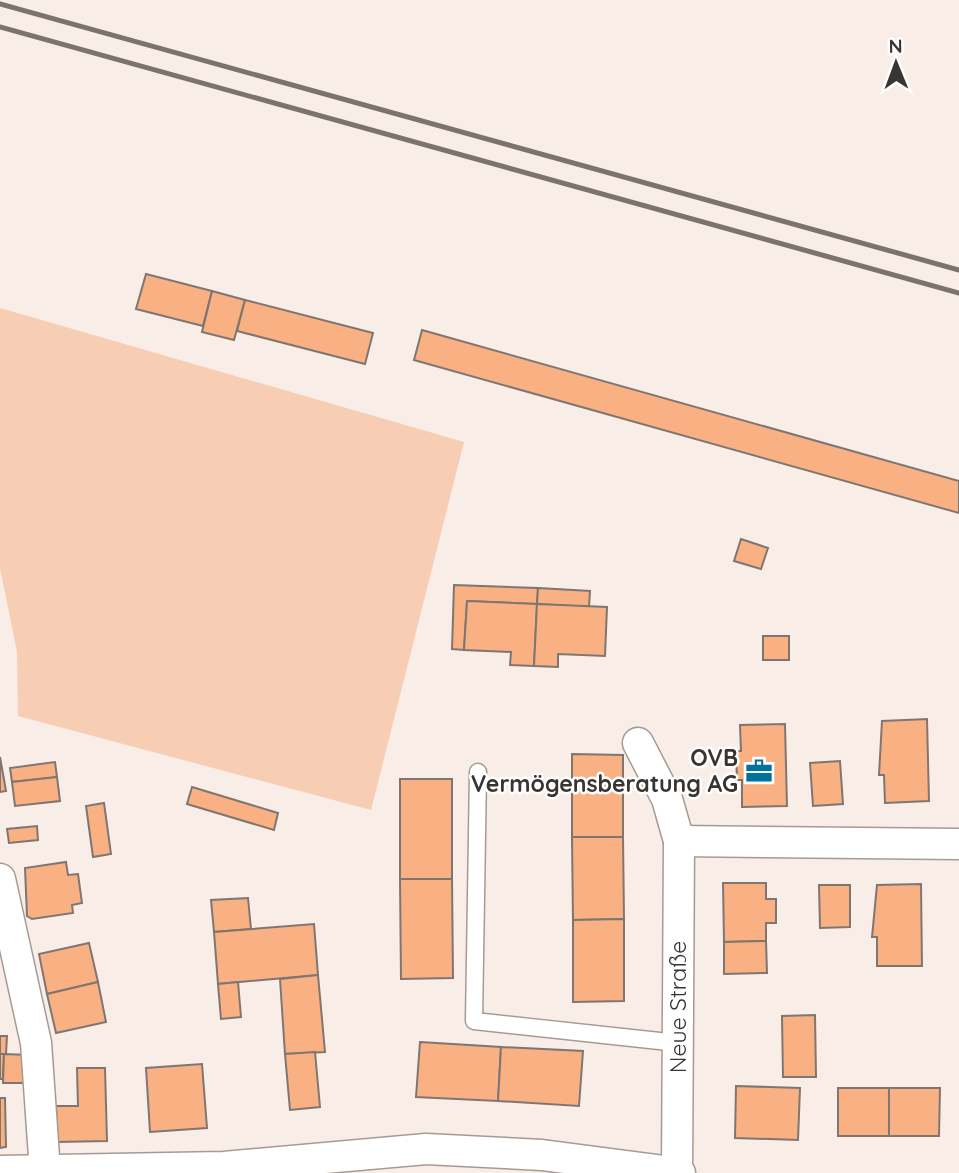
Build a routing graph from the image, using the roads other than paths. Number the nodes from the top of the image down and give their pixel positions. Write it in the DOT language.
graph roads {
  1 [pos="638,743"];
  2 [pos="478,772"];
  3 [pos="679,841"];
  4 [pos="959,844"];
  5 [pos="0,879"];
  6 [pos="678,1043"];
  7 [pos="224,1170"];
  8 [pos="0,1171"];
  9 [pos="45,1171"];
  10 [pos="678,1173"];
  1 -- 3 [label="street, Neue Straße"];
  2 -- 6 [label="lane"];
  3 -- 4 [label="street"];
  3 -- 6 [label="street, Neue Straße"];
  5 -- 9 [label="street"];
  6 -- 10 [label="street, Neue Straße"];
  7 -- 9 [label="street"];
  7 -- 10 [label="street"];
  8 -- 9 [label="street"];
}
